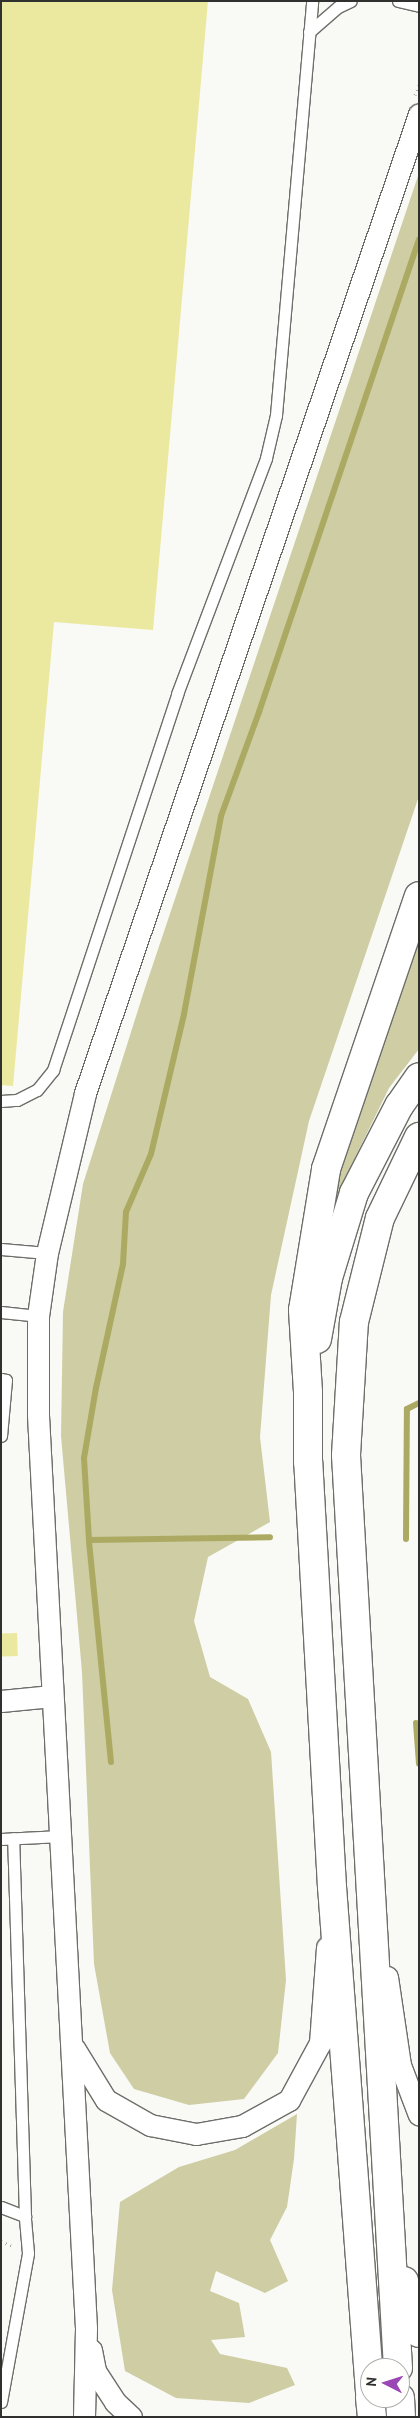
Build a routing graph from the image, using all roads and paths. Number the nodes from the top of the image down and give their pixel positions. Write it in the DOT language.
graph roads {
  1 [pos="312,1"];
  2 [pos="351,1"];
  3 [pos="398,1"];
  4 [pos="419,6"];
  5 [pos="309,32"];
  6 [pos="419,114"];
  7 [pos="419,896"];
  8 [pos="419,1077"];
  9 [pos="1,1101"];
  10 [pos="419,1137"];
  11 [pos="1,1248"];
  12 [pos="48,1253"];
  13 [pos="1,1312"];
  14 [pos="38,1316"];
  15 [pos="1,1379"];
  16 [pos="308,1392"];
  17 [pos="1,1436"];
  18 [pos="52,1696"];
  19 [pos="1,1701"];
  20 [pos="61,1836"];
  21 [pos="7,1838"];
  22 [pos="370,1873"];
  23 [pos="332,1887"];
  24 [pos="73,2046"];
  25 [pos="419,2115"];
  26 [pos="1,2207"];
  27 [pos="25,2216"];
  28 [pos="389,2229"];
  29 [pos="86,2328"];
  30 [pos="419,2333"];
  31 [pos="367,2358"];
  32 [pos="397,2358"];
  33 [pos="1,2402"];
  34 [pos="84,2417"];
  35 [pos="131,2417"];
  1 -- 5 [label="lane"];
  2 -- 5 [label="lane"];
  3 -- 4 [label="lane"];
  5 -- 9 [label="lane"];
  6 -- 12 [label="street"];
  7 -- 16 [label="main road"];
  8 -- 16 [label="main road"];
  10 -- 22 [label="main road"];
  11 -- 12 [label="lane"];
  12 -- 14 [label="street"];
  13 -- 14 [label="lane"];
  14 -- 18 [label="street"];
  15 -- 17 [label="lane"];
  16 -- 23 [label="main road"];
  18 -- 19 [label="street"];
  18 -- 20 [label="street"];
  20 -- 21 [label="lane"];
  20 -- 24 [label="street"];
  21 -- 27 [label="lane"];
  22 -- 25 [label="street"];
  22 -- 28 [label="main road"];
  23 -- 24 [label="street"];
  23 -- 31 [label="main road"];
  24 -- 29 [label="street"];
  26 -- 27 [label="lane"];
  27 -- 33 [label="lane"];
  28 -- 30 [label="main road"];
  28 -- 32 [label="main road"];
  29 -- 34 [label="street"];
  29 -- 35 [label="street"];
}
